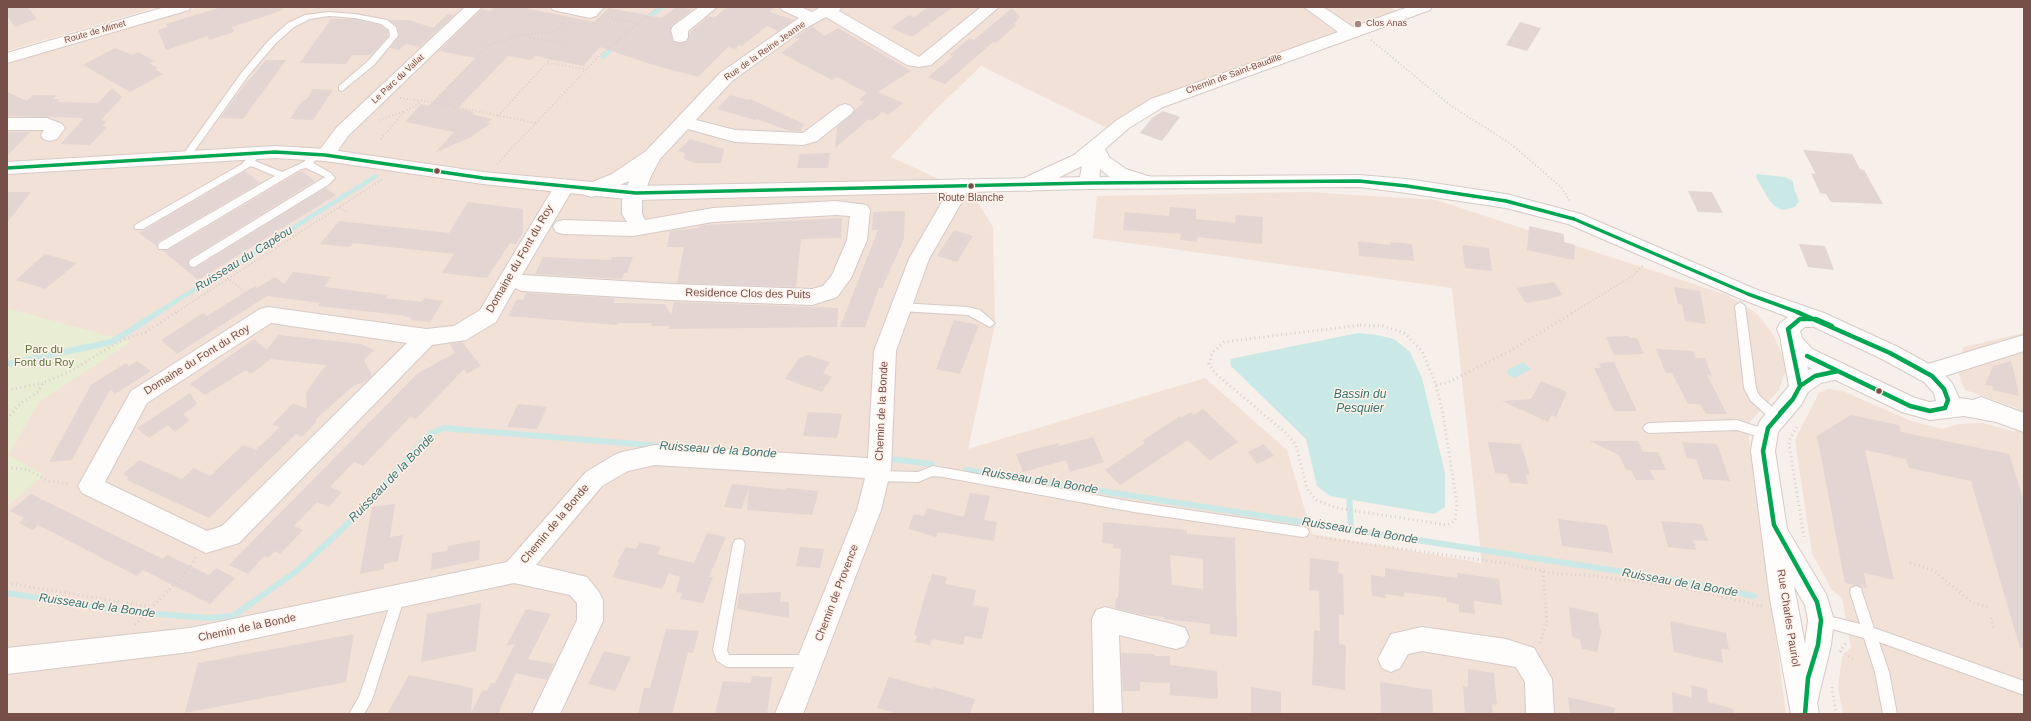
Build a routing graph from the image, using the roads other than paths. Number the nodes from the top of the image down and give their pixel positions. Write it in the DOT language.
graph roads {
  1 [pos="183,7"];
  2 [pos="474,7"];
  3 [pos="560,7"];
  4 [pos="709,7"];
  5 [pos="788,7"];
  6 [pos="991,7"];
  7 [pos="1312,7"];
  8 [pos="1424,7"];
  9 [pos="587,10"];
  10 [pos="824,12"];
  11 [pos="1354,31"];
  12 [pos="680,37"];
  13 [pos="7,58"];
  14 [pos="342,88"];
  15 [pos="845,110"];
  16 [pos="684,122"];
  17 [pos="7,124"];
  18 [pos="50,135"];
  19 [pos="1088,153"];
  20 [pos="653,155"];
  21 [pos="185,158"];
  22 [pos="253,158"];
  23 [pos="315,158"];
  24 [pos="7,168"];
  25 [pos="282,176"];
  26 [pos="1144,182"];
  27 [pos="1085,183"];
  28 [pos="1029,184"];
  29 [pos="961,186"];
  30 [pos="564,187"];
  31 [pos="592,190"];
  32 [pos="636,193"];
  33 [pos="139,226"];
  34 [pos="563,227"];
  35 [pos="640,228"];
  36 [pos="163,246"];
  37 [pos="194,264"];
  38 [pos="522,283"];
  39 [pos="1744,300"];
  40 [pos="900,306"];
  41 [pos="1816,319"];
  42 [pos="990,323"];
  43 [pos="426,337"];
  44 [pos="1791,340"];
  45 [pos="2024,343"];
  46 [pos="1838,372"];
  47 [pos="1926,373"];
  48 [pos="1800,386"];
  49 [pos="1944,398"];
  50 [pos="2024,423"];
  51 [pos="1771,426"];
  52 [pos="1650,428"];
  53 [pos="878,473"];
  54 [pos="1774,525"];
  55 [pos="1302,532"];
  56 [pos="739,544"];
  57 [pos="514,572"];
  58 [pos="1856,592"];
  59 [pos="399,596"];
  60 [pos="1776,603"];
  61 [pos="1821,620"];
  62 [pos="1788,626"];
  63 [pos="1870,633"];
  64 [pos="1176,637"];
  65 [pos="1391,659"];
  66 [pos="7,661"];
  67 [pos="810,661"];
  68 [pos="2024,688"];
  69 [pos="1804,712"];
  70 [pos="356,714"];
  71 [pos="546,714"];
  72 [pos="789,714"];
  73 [pos="1108,714"];
  74 [pos="1540,714"];
  75 [pos="1890,714"];
  1 -- 13 [label="street, Route de Mimet"];
  2 -- 23 [label="street, Le Parc du Vallat"];
  3 -- 9 [label="street"];
  4 -- 12 [label="street"];
  5 -- 10 [label="street"];
  6 -- 10 [label="street"];
  7 -- 11 [label="street"];
  8 -- 11 [label="street, Chemin de Saint-Baudille"];
  10 -- 16 [label="street, Rue de la Reine Jeanne"];
  11 -- 19 [label="street, Chemin de Saint-Baudille"];
  14 -- 21 [label="lane"];
  15 -- 16 [label="street"];
  16 -- 20 [label="street, Rue de la Reine Jeanne"];
  17 -- 18 [label="street"];
  19 -- 26 [label="street"];
  19 -- 27 [label="street"];
  19 -- 28 [label="street, Chemin de Saint-Baudille"];
  20 -- 31 [label="street, Rue de la Reine Jeanne"];
  20 -- 32 [label="street, Rue de la Reine Jeanne"];
  21 -- 22 [label="street"];
  21 -- 24 [label="street"];
  22 -- 23 [label="street"];
  22 -- 25 [label="lane"];
  22 -- 33 [label="lane"];
  23 -- 25 [label="lane"];
  23 -- 30 [label="street"];
  23 -- 37 [label="lane"];
  25 -- 36 [label="lane"];
  26 -- 27 [label="street"];
  26 -- 39 [label="street"];
  27 -- 28 [label="street"];
  28 -- 29 [label="street"];
  29 -- 32 [label="street"];
  29 -- 40 [label="street, Chemin de la Bonde"];
  30 -- 31 [label="street"];
  30 -- 43 [label="street, Domaine du Font du Roy"];
  31 -- 32 [label="street"];
  32 -- 35 [label="street"];
  34 -- 35 [label="street, Residence Clos des Puits"];
  35 -- 38 [label="street, Residence Clos des Puits"];
  39 -- 41 [label="street"];
  39 -- 44 [label="street"];
  39 -- 51 [label="lane"];
  40 -- 42 [label="lane"];
  40 -- 53 [label="street, Chemin de la Bonde"];
  41 -- 44 [label="street"];
  41 -- 47 [label="street"];
  43 -- 43 [label="street, Domaine du Font du Roy"];
  44 -- 46 [label="street"];
  44 -- 48 [label="street"];
  45 -- 47 [label="street"];
  46 -- 48 [label="street"];
  46 -- 49 [label="street"];
  47 -- 49 [label="street"];
  48 -- 51 [label="street"];
  49 -- 50 [label="street"];
  51 -- 52 [label="lane"];
  51 -- 54 [label="street, Rue Charles Pauriol"];
  53 -- 55 [label="lane"];
  53 -- 57 [label="street, Chemin de la Bonde"];
  53 -- 67 [label="street, Chemin de Provence"];
  54 -- 60 [label="street, Rue Charles Pauriol"];
  54 -- 61 [label="street, Rue Charles Pauriol"];
  56 -- 67 [label="lane"];
  57 -- 59 [label="street, Chemin de la Bonde"];
  57 -- 71 [label="street"];
  58 -- 63 [label="lane"];
  59 -- 66 [label="street, Chemin de la Bonde"];
  59 -- 70 [label="lane"];
  60 -- 61 [label="street"];
  60 -- 62 [label="street, Rue Charles Pauriol"];
  61 -- 62 [label="street"];
  61 -- 63 [label="lane"];
  61 -- 69 [label="street, Rue Charles Pauriol"];
  62 -- 69 [label="street, Rue Charles Pauriol"];
  63 -- 68 [label="lane"];
  63 -- 75 [label="lane"];
  64 -- 73 [label="street"];
  65 -- 74 [label="street"];
  67 -- 72 [label="street, Chemin de Provence"];
}
